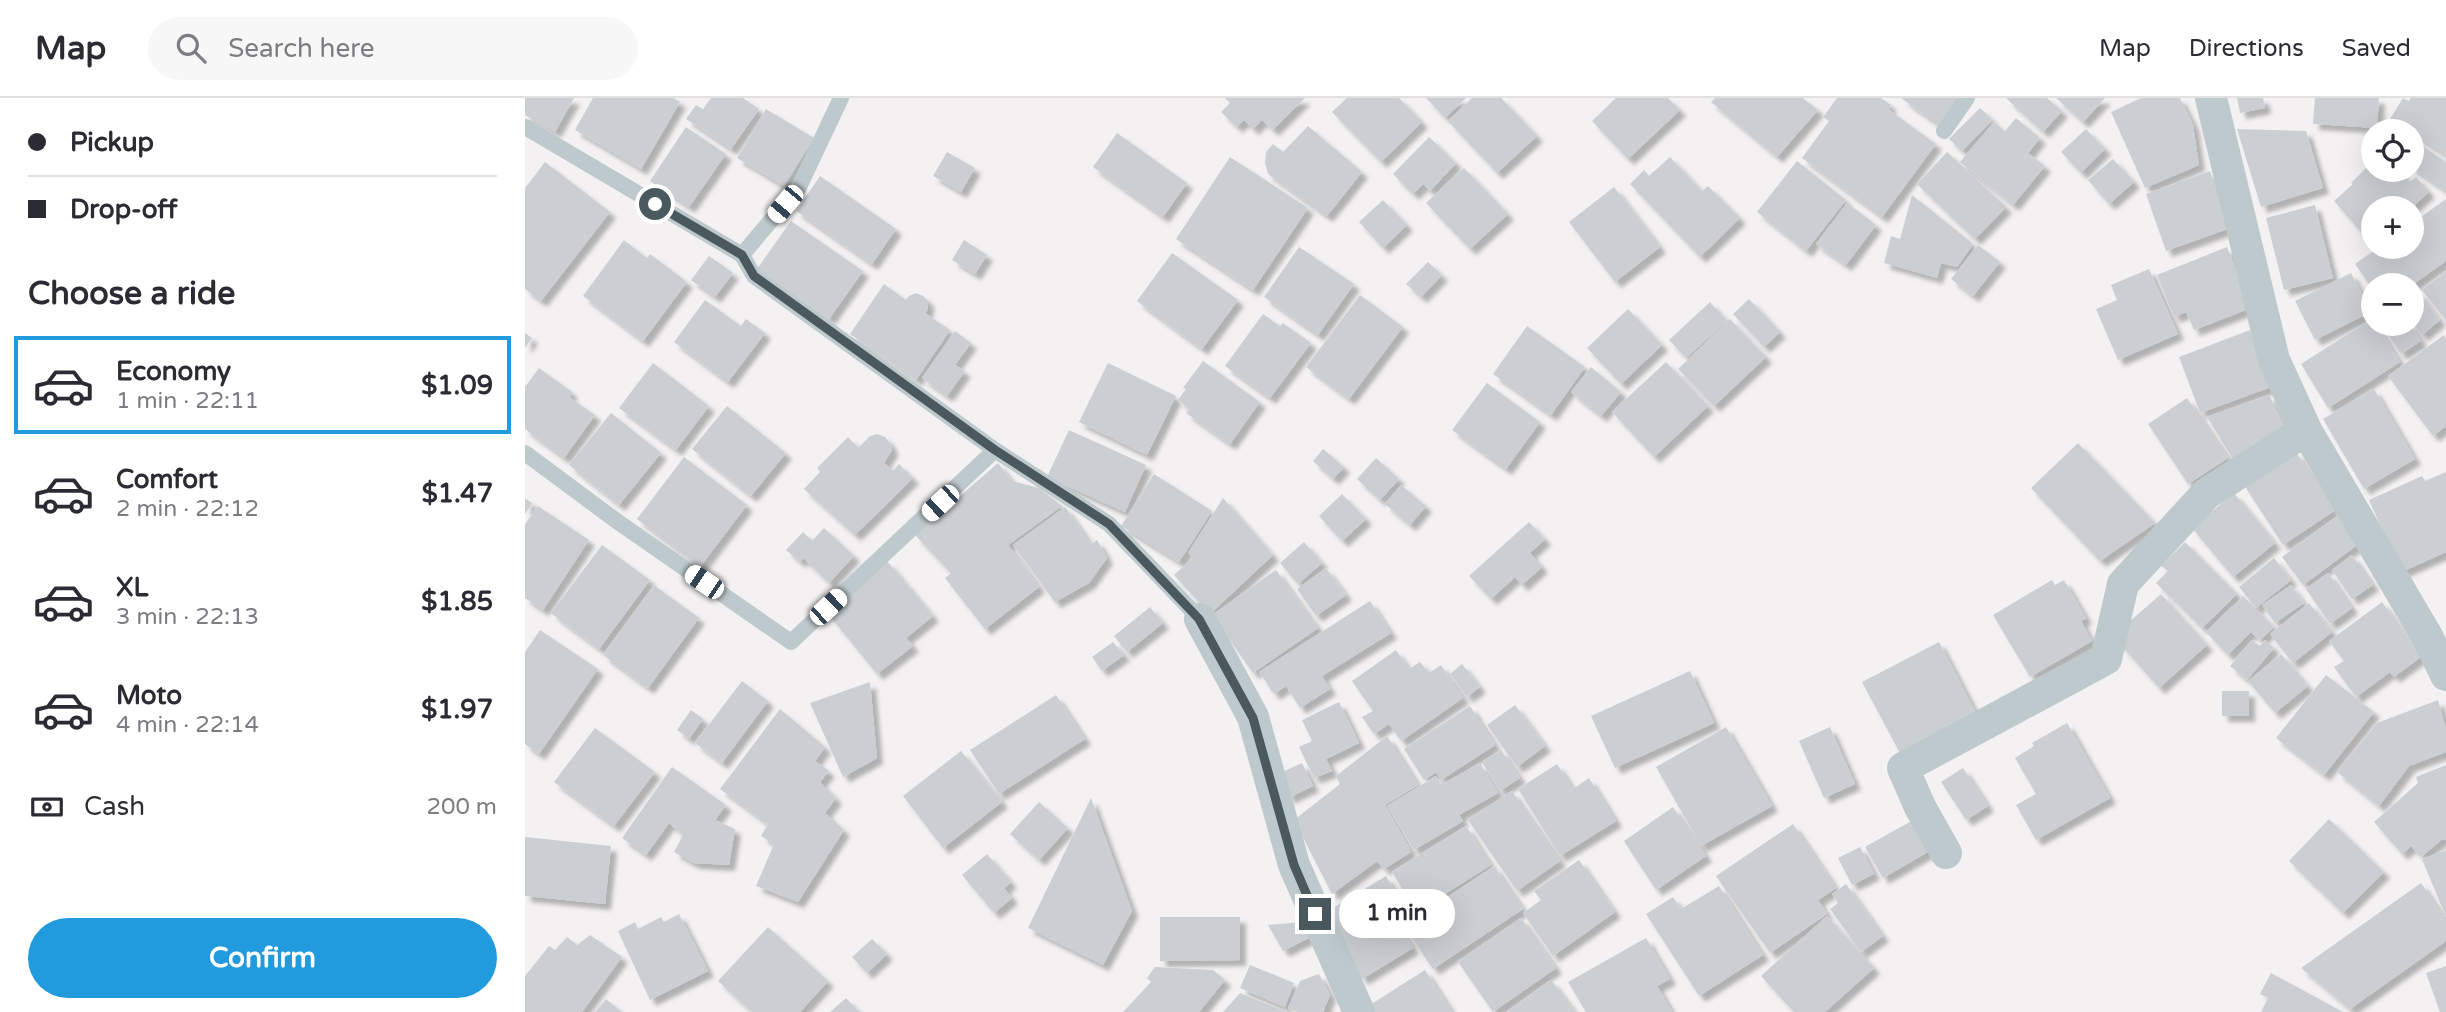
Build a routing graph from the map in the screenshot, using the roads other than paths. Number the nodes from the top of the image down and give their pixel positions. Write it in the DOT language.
graph roads {
  1 [pos="841,98"];
  2 [pos="1967,98"];
  3 [pos="2211,98"];
  4 [pos="525,127"];
  5 [pos="1944,131"];
  6 [pos="742,255"];
  7 [pos="2306,430"];
  8 [pos="995,450"];
  9 [pos="525,453"];
  10 [pos="1199,619"];
  11 [pos="2446,675"];
  12 [pos="1946,853"];
  13 [pos="1359,1012"];
  1 -- 6 [label="lane"];
  2 -- 5 [label="lane"];
  3 -- 7 [label="street"];
  4 -- 6 [label="lane"];
  6 -- 8 [label="lane"];
  7 -- 11 [label="street"];
  7 -- 12 [label="street"];
  8 -- 9 [label="lane"];
  8 -- 10 [label="lane"];
  10 -- 13 [label="street"];
}
